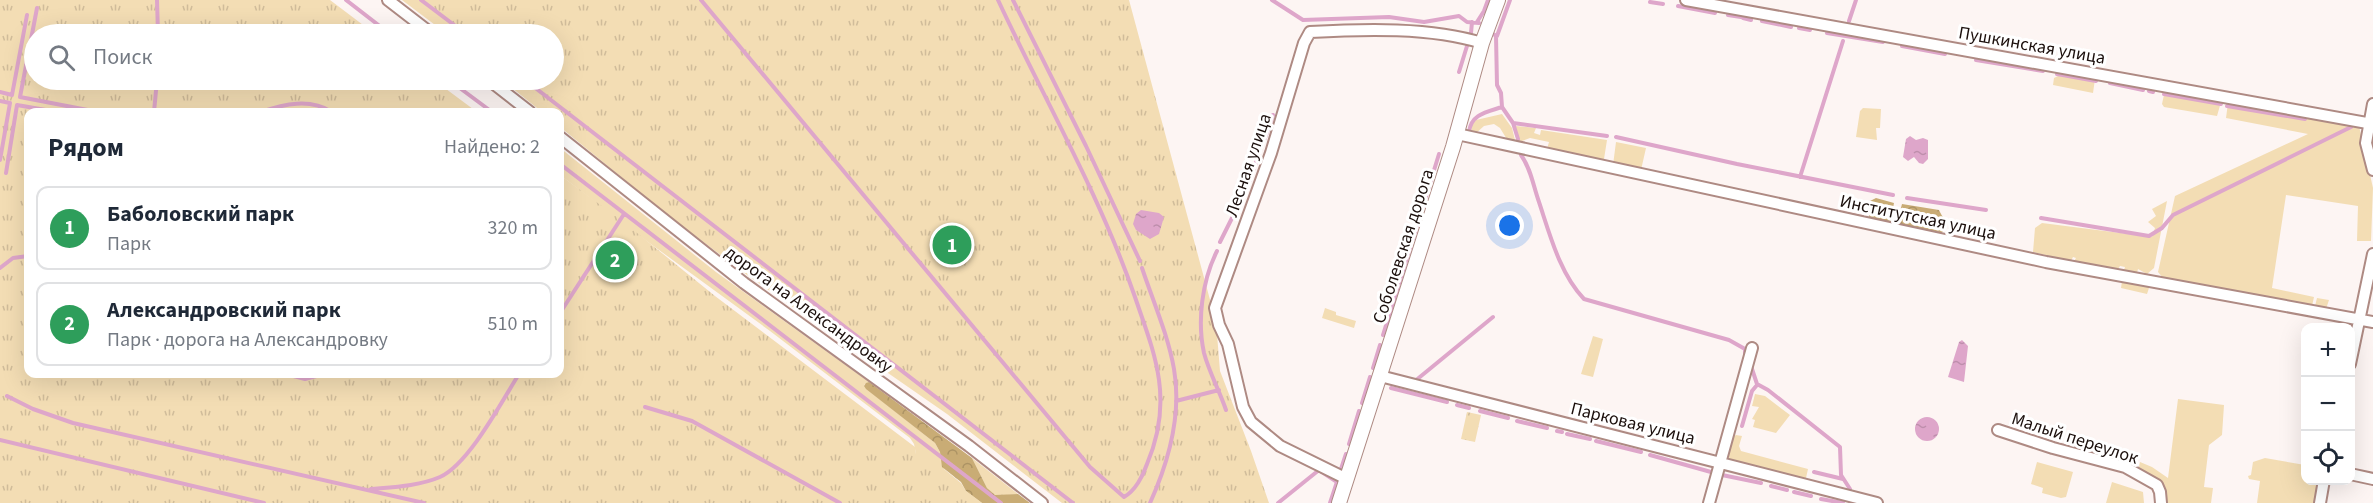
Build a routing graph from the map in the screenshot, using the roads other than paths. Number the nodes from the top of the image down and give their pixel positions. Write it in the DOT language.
graph roads {
  1 [pos="388,0"];
  2 [pos="1498,0"];
  3 [pos="1686,0"];
  4 [pos="419,24"];
  5 [pos="1482,43"];
  6 [pos="502,90"];
  7 [pos="2373,104"];
  8 [pos="525,108"];
  9 [pos="2371,123"];
  10 [pos="1464,136"];
  11 [pos="564,140"];
  12 [pos="2373,170"];
  13 [pos="2373,254"];
  14 [pos="2361,320"];
  15 [pos="2373,322"];
  16 [pos="2355,344"];
  17 [pos="1752,348"];
  18 [pos="1380,376"];
  19 [pos="1998,430"];
  20 [pos="1722,463"];
  21 [pos="2355,475"];
  22 [pos="1347,478"];
  23 [pos="2373,479"];
  24 [pos="2323,485"];
  25 [pos="1042,503"];
  26 [pos="1339,503"];
  27 [pos="1709,503"];
  28 [pos="1877,503"];
  29 [pos="2161,503"];
  30 [pos="2320,503"];
  1 -- 4 [label="street"];
  2 -- 5 [label="street, Соболевская дорога"];
  3 -- 9 [label="street, Пушкинская улица"];
  5 -- 10 [label="street, Соболевская дорога"];
  5 -- 22 [label="street, Лесная улица"];
  6 -- 8 [label="street"];
  7 -- 9 [label="street"];
  9 -- 12 [label="street"];
  10 -- 14 [label="street, Институтская улица"];
  10 -- 18 [label="street, Соболевская дорога"];
  11 -- 25 [label="street, дорога на Александровку"];
  13 -- 14 [label="street"];
  14 -- 15 [label="street, Институтская улица"];
  14 -- 16 [label="street"];
  17 -- 20 [label="street"];
  18 -- 20 [label="street, Парковая улица"];
  18 -- 22 [label="street, Соболевская дорога"];
  19 -- 29 [label="street, Малый переулок"];
  20 -- 27 [label="street"];
  20 -- 28 [label="street, Парковая улица"];
  21 -- 23 [label="street"];
  22 -- 26 [label="street, Соболевская дорога"];
  24 -- 30 [label="street"];
}
